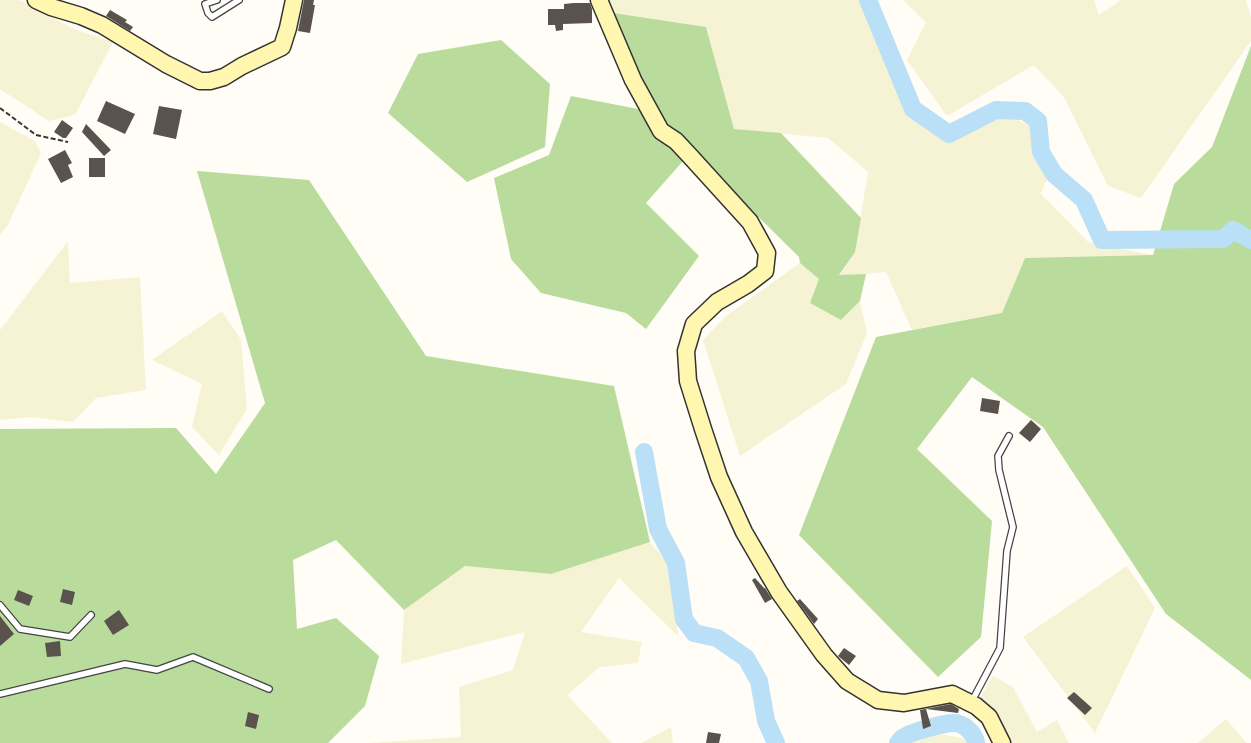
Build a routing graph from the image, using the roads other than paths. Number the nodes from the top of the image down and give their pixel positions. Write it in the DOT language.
graph roads {
  1 [pos="36,0"];
  2 [pos="217,0"];
  3 [pos="239,0"];
  4 [pos="294,0"];
  5 [pos="599,0"];
  6 [pos="1009,436"];
  7 [pos="0,605"];
  8 [pos="91,615"];
  9 [pos="269,689"];
  10 [pos="0,694"];
  11 [pos="971,703"];
  12 [pos="1002,743"];
  1 -- 4 [label="street"];
  2 -- 3 [label="lane"];
  5 -- 11 [label="street"];
  6 -- 11 [label="lane"];
  7 -- 8 [label="lane"];
  9 -- 10 [label="lane"];
  11 -- 12 [label="street"];
}
